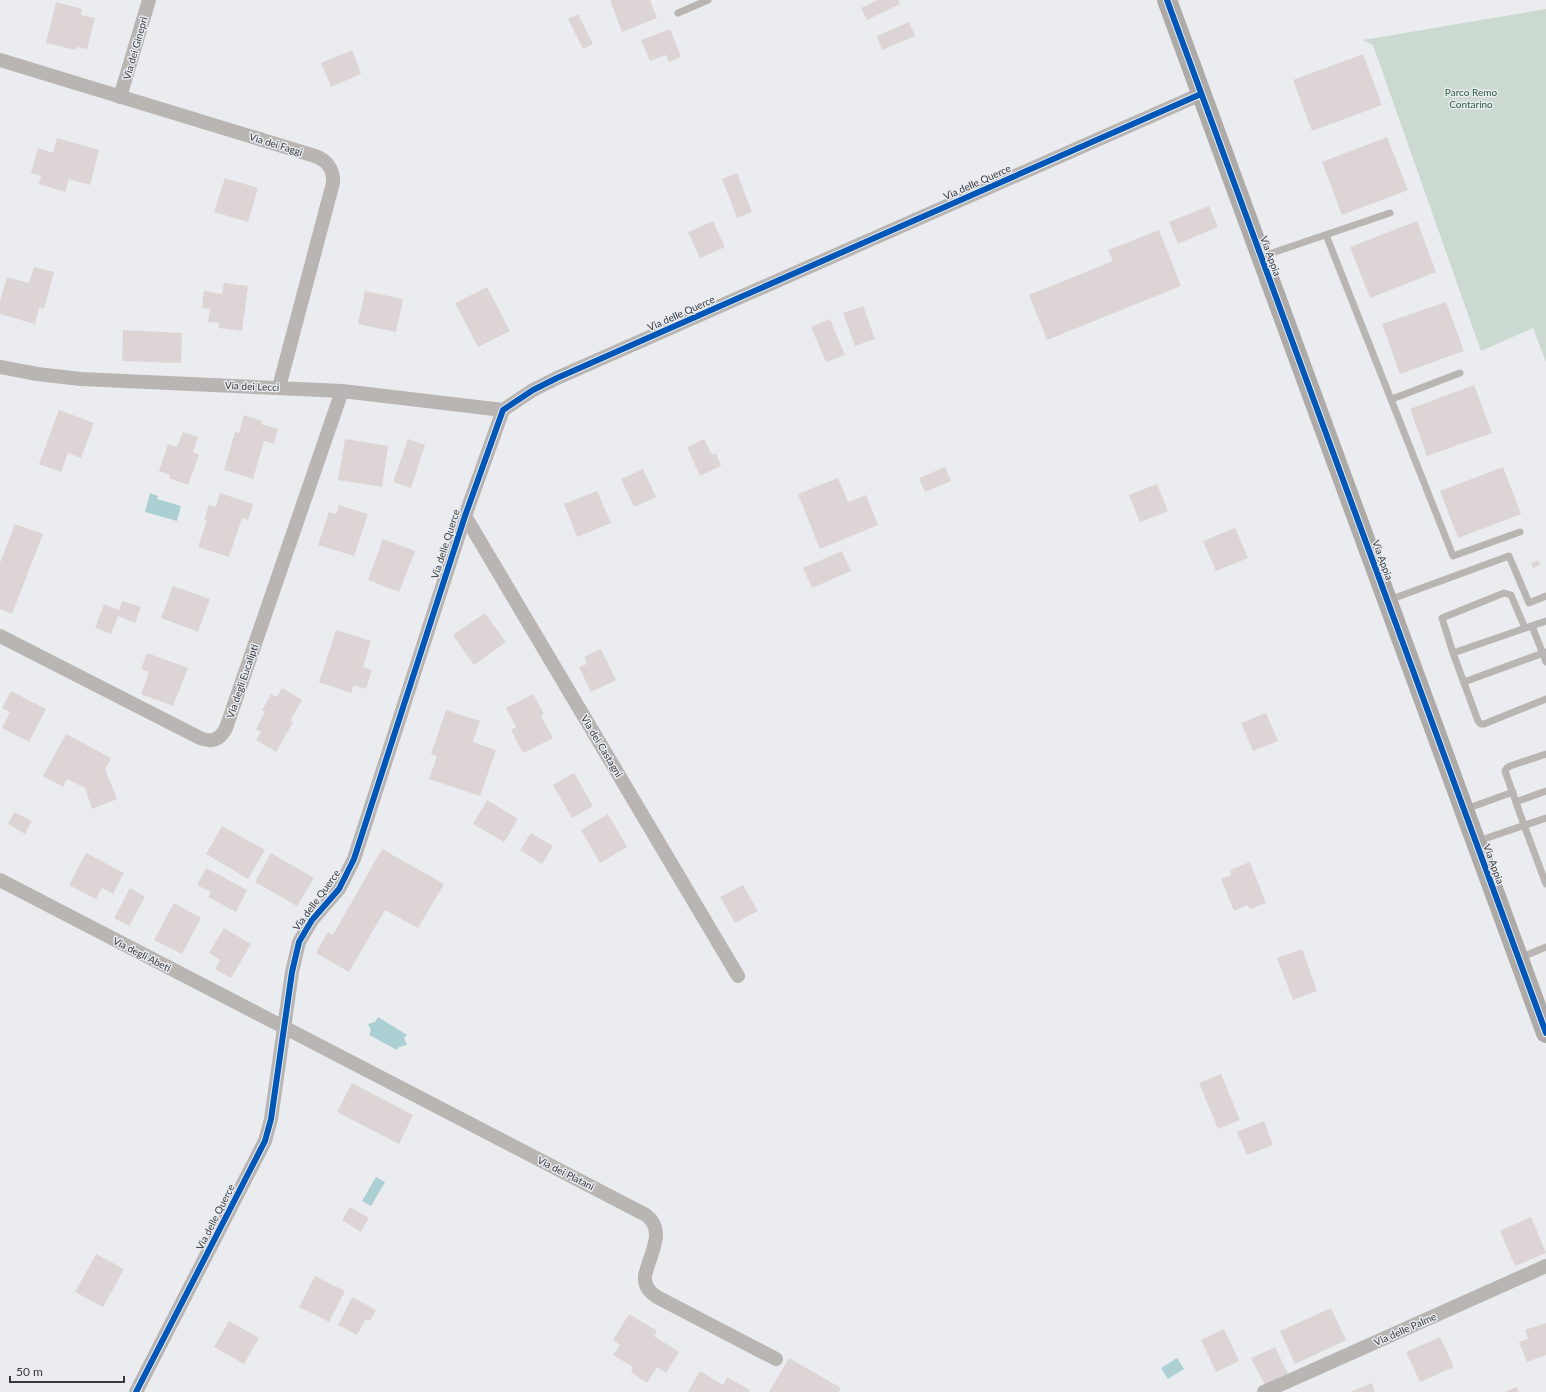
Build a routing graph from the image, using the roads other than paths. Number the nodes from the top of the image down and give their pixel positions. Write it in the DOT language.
graph roads {
  1 [pos="149,0"];
  2 [pos="708,0"];
  3 [pos="1167,0"];
  4 [pos="678,13"];
  5 [pos="0,60"];
  6 [pos="1201,94"];
  7 [pos="120,97"];
  8 [pos="1390,213"];
  9 [pos="1326,235"];
  10 [pos="1260,257"];
  11 [pos="0,367"];
  12 [pos="1460,373"];
  13 [pos="279,387"];
  14 [pos="342,390"];
  15 [pos="1392,399"];
  16 [pos="503,410"];
  17 [pos="465,516"];
  18 [pos="1520,532"];
  19 [pos="1546,596"];
  20 [pos="1387,601"];
  21 [pos="1546,621"];
  22 [pos="1529,627"];
  23 [pos="0,636"];
  24 [pos="1452,653"];
  25 [pos="1544,653"];
  26 [pos="1546,662"];
  27 [pos="1464,682"];
  28 [pos="1546,699"];
  29 [pos="1546,754"];
  30 [pos="1546,791"];
  31 [pos="1513,792"];
  32 [pos="1516,802"];
  33 [pos="1464,810"];
  34 [pos="1546,818"];
  35 [pos="1524,826"];
  36 [pos="1476,842"];
  37 [pos="0,880"];
  38 [pos="1546,884"];
  39 [pos="1546,947"];
  40 [pos="1518,958"];
  41 [pos="738,976"];
  42 [pos="285,1028"];
  43 [pos="1546,1033"];
  44 [pos="1546,1266"];
  45 [pos="776,1359"];
  46 [pos="136,1392"];
  47 [pos="1264,1392"];
  1 -- 7 [label="street, Via dei Ginepri"];
  2 -- 4 [label="lane"];
  3 -- 6 [label="street, Via Appia"];
  5 -- 7 [label="street, Via dei Faggi"];
  6 -- 10 [label="street, Via Appia"];
  6 -- 16 [label="street, Via delle Querce"];
  7 -- 13 [label="street, Via dei Faggi"];
  8 -- 9 [label="lane"];
  9 -- 10 [label="lane"];
  9 -- 15 [label="lane"];
  10 -- 20 [label="street, Via Appia"];
  11 -- 13 [label="street, Via dei Lecci"];
  12 -- 15 [label="lane"];
  13 -- 14 [label="street, Via dei Lecci"];
  14 -- 16 [label="street, Via dei Lecci"];
  14 -- 23 [label="street, Via degli Eucalipti"];
  15 -- 18 [label="lane"];
  16 -- 17 [label="street, Via delle Querce"];
  17 -- 41 [label="street, Via dei Castagni"];
  17 -- 42 [label="street, Via delle Querce"];
  19 -- 20 [label="lane"];
  20 -- 33 [label="street, Via Appia"];
  21 -- 22 [label="lane"];
  22 -- 24 [label="lane"];
  22 -- 24 [label="lane"];
  22 -- 25 [label="lane"];
  24 -- 27 [label="lane"];
  25 -- 26 [label="lane"];
  25 -- 27 [label="lane"];
  27 -- 28 [label="lane"];
  29 -- 31 [label="lane"];
  30 -- 32 [label="lane"];
  31 -- 32 [label="lane"];
  31 -- 33 [label="lane"];
  32 -- 35 [label="lane"];
  33 -- 36 [label="street, Via Appia"];
  34 -- 35 [label="lane"];
  35 -- 36 [label="lane"];
  35 -- 38 [label="lane"];
  36 -- 40 [label="street, Via Appia"];
  37 -- 42 [label="street, Via degli Abeti"];
  39 -- 40 [label="lane"];
  40 -- 43 [label="street, Via Appia"];
  42 -- 45 [label="street, Via dei Platani"];
  42 -- 46 [label="street, Via delle Querce"];
  44 -- 47 [label="street, Via delle Palme"];
}
